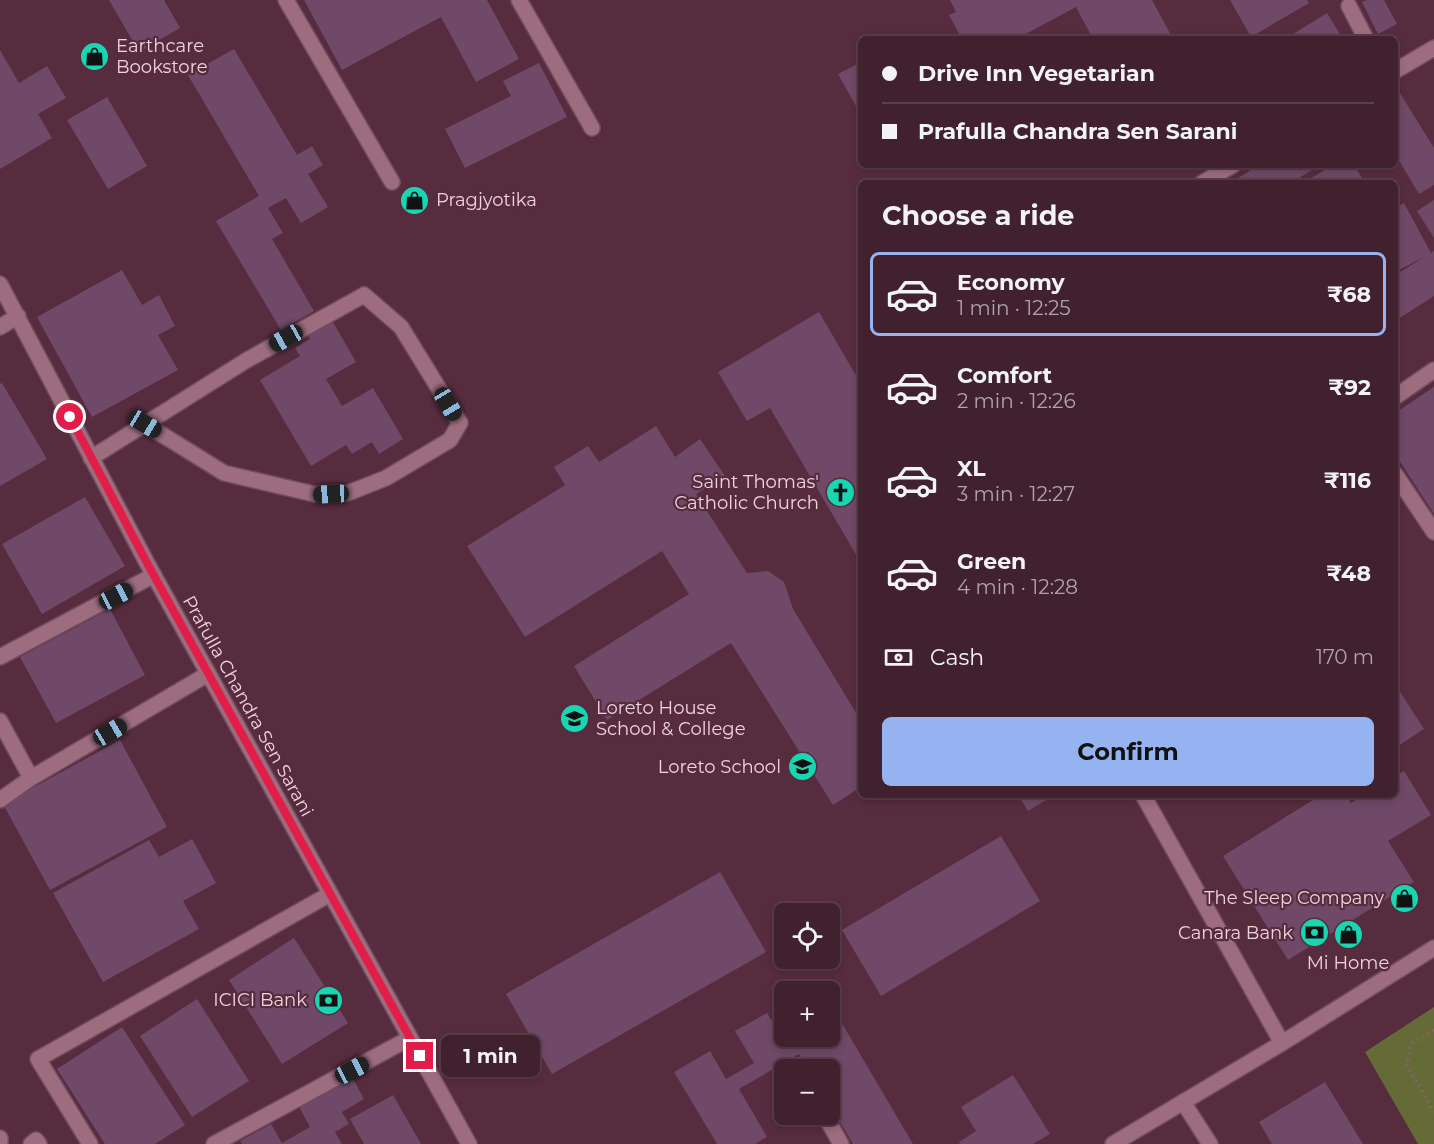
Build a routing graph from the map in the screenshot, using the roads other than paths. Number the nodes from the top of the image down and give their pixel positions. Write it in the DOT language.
graph roads {
  1 [pos="286,0"];
  2 [pos="519,0"];
  3 [pos="1349,6"];
  4 [pos="1364,36"];
  5 [pos="1434,48"];
  6 [pos="1398,69"];
  7 [pos="592,128"];
  8 [pos="1228,168"];
  9 [pos="1207,180"];
  10 [pos="392,182"];
  11 [pos="0,284"];
  12 [pos="18,316"];
  13 [pos="0,327"];
  14 [pos="1434,370"];
  15 [pos="1398,395"];
  16 [pos="145,424"];
  17 [pos="92,458"];
  18 [pos="1398,478"];
  19 [pos="1434,532"];
  20 [pos="154,575"];
  21 [pos="0,657"];
  22 [pos="208,674"];
  23 [pos="0,721"];
  24 [pos="31,778"];
  25 [pos="1145,798"];
  26 [pos="0,800"];
  27 [pos="330,894"];
  28 [pos="1434,948"];
  29 [pos="410,1038"];
  30 [pos="1282,1043"];
  31 [pos="1183,1102"];
  32 [pos="830,1125"];
  33 [pos="31,1144"];
  34 [pos="39,1144"];
  35 [pos="90,1144"];
  36 [pos="214,1144"];
  37 [pos="469,1144"];
  38 [pos="841,1144"];
  39 [pos="1113,1144"];
  40 [pos="1210,1144"];
  1 -- 10 [label="street"];
  2 -- 7 [label="street"];
  3 -- 4 [label="street"];
  5 -- 6 [label="street"];
  8 -- 9 [label="street"];
  11 -- 12 [label="street, Prafulla Chandra Sen Sarani"];
  12 -- 13 [label="street"];
  12 -- 17 [label="street, Prafulla Chandra Sen Sarani"];
  14 -- 15 [label="street"];
  16 -- 16 [label="street"];
  16 -- 17 [label="street"];
  17 -- 20 [label="street, Prafulla Chandra Sen Sarani"];
  18 -- 19 [label="street"];
  20 -- 21 [label="street"];
  20 -- 22 [label="street, Prafulla Chandra Sen Sarani"];
  22 -- 24 [label="street"];
  22 -- 27 [label="street, Prafulla Chandra Sen Sarani"];
  23 -- 24 [label="street"];
  24 -- 26 [label="street"];
  25 -- 30 [label="street"];
  27 -- 29 [label="street, Prafulla Chandra Sen Sarani"];
  27 -- 35 [label="street"];
  28 -- 30 [label="street"];
  29 -- 36 [label="street"];
  29 -- 37 [label="street, Prafulla Chandra Sen Sarani"];
  30 -- 31 [label="street"];
  31 -- 39 [label="street"];
  31 -- 40 [label="street"];
  32 -- 38 [label="street"];
  33 -- 34 [label="street"];
}
